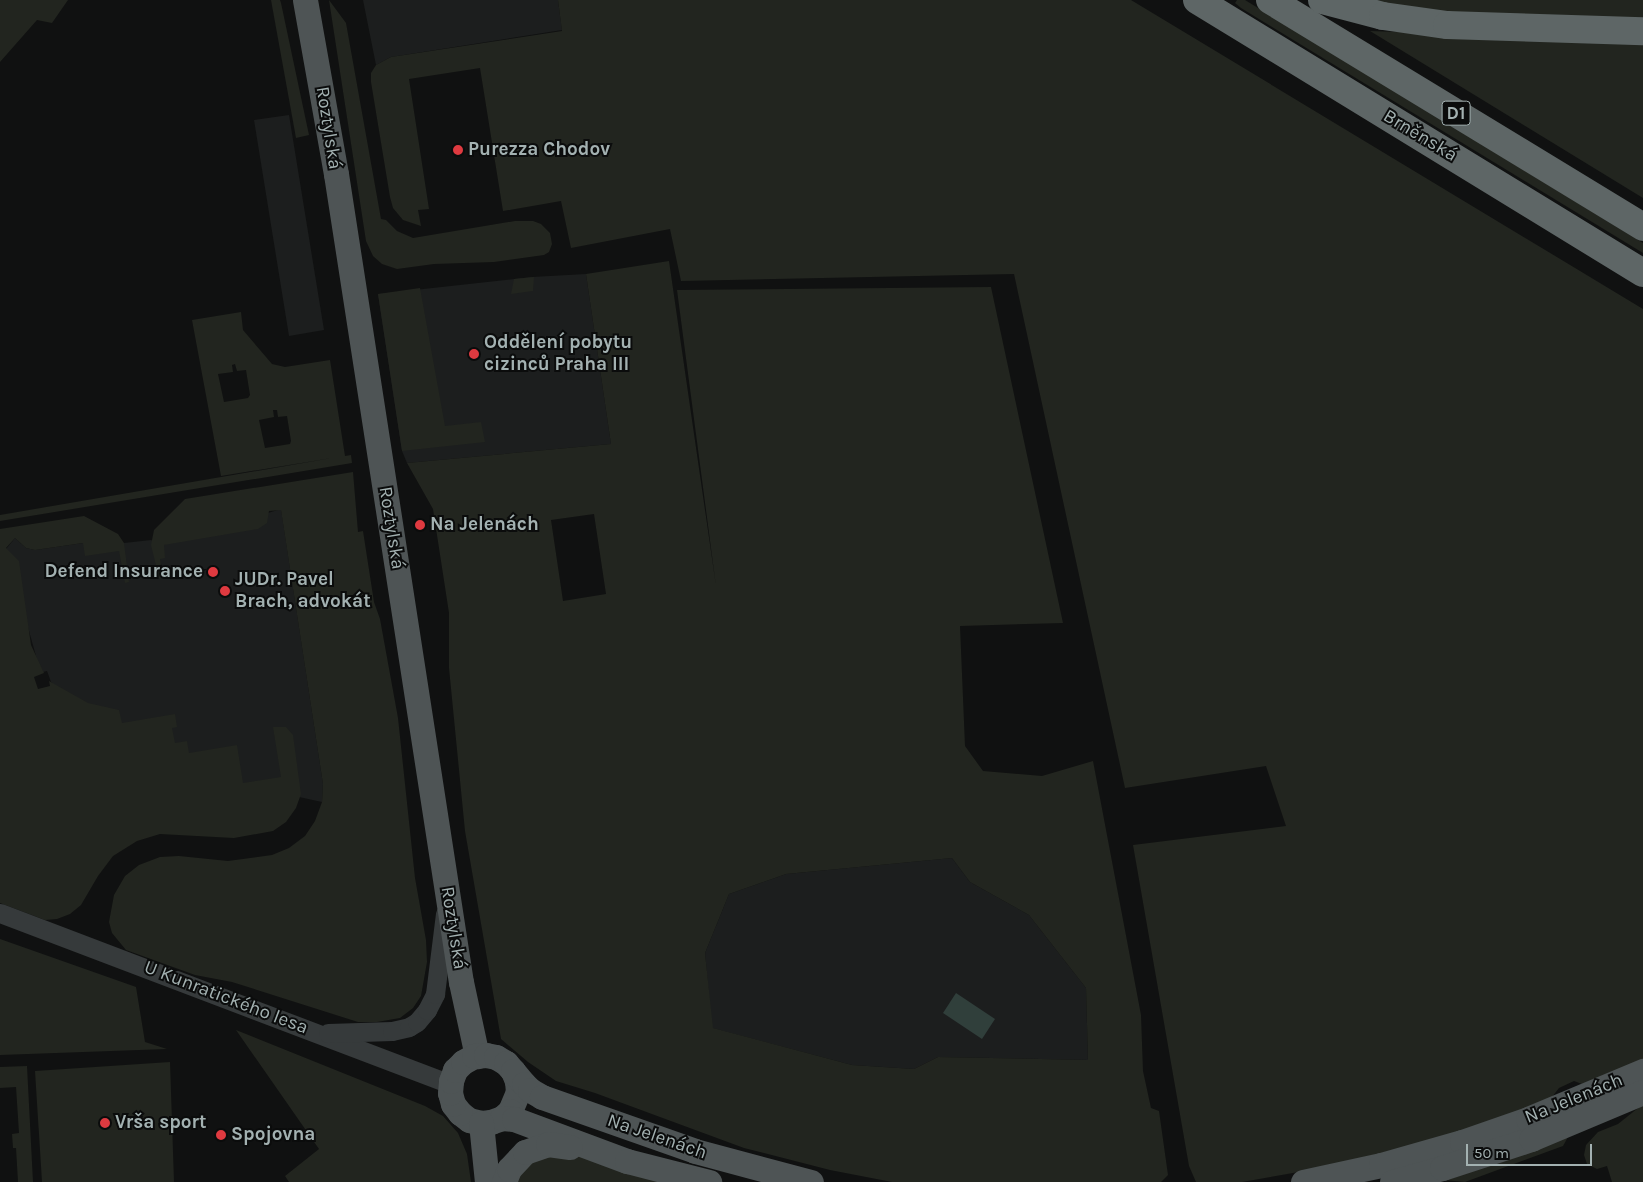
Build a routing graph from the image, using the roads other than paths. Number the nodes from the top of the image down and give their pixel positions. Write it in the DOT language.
graph roads {
  1 [pos="305,0"];
  2 [pos="1197,0"];
  3 [pos="1270,0"];
  4 [pos="1322,0"];
  5 [pos="1643,31"];
  6 [pos="1643,227"];
  7 [pos="1643,273"];
  8 [pos="447,893"];
  9 [pos="0,913"];
  10 [pos="318,1033"];
  11 [pos="476,1056"];
  12 [pos="513,1071"];
  13 [pos="1643,1071"];
  14 [pos="450,1084"];
  15 [pos="1643,1092"];
  16 [pos="491,1121"];
  17 [pos="627,1161"];
  18 [pos="487,1182"];
  19 [pos="504,1182"];
  20 [pos="709,1182"];
  21 [pos="811,1182"];
  22 [pos="1303,1182"];
  23 [pos="1392,1182"];
  1 -- 8 [label="main road, Roztylská"];
  2 -- 7 [label="highway, Brněnská / D1"];
  3 -- 6 [label="highway, Brněnská / D1"];
  4 -- 5 [label="highway"];
  8 -- 10 [label="street"];
  8 -- 11 [label="main road, Roztylská"];
  9 -- 10 [label="street, U Kunratického lesa"];
  10 -- 14 [label="street, U Kunratického lesa"];
  11 -- 12 [label="main road, Na Jelenách"];
  11 -- 14 [label="main road"];
  12 -- 16 [label="main road"];
  12 -- 21 [label="main road, Na Jelenách"];
  13 -- 22 [label="main road, Na Jelenách"];
  14 -- 16 [label="main road, Na Jelenách"];
  15 -- 23 [label="main road, Na Jelenách"];
  16 -- 17 [label="main road, Na Jelenách"];
  16 -- 18 [label="main road"];
  17 -- 19 [label="main road"];
  17 -- 20 [label="main road, Na Jelenách"];
}
